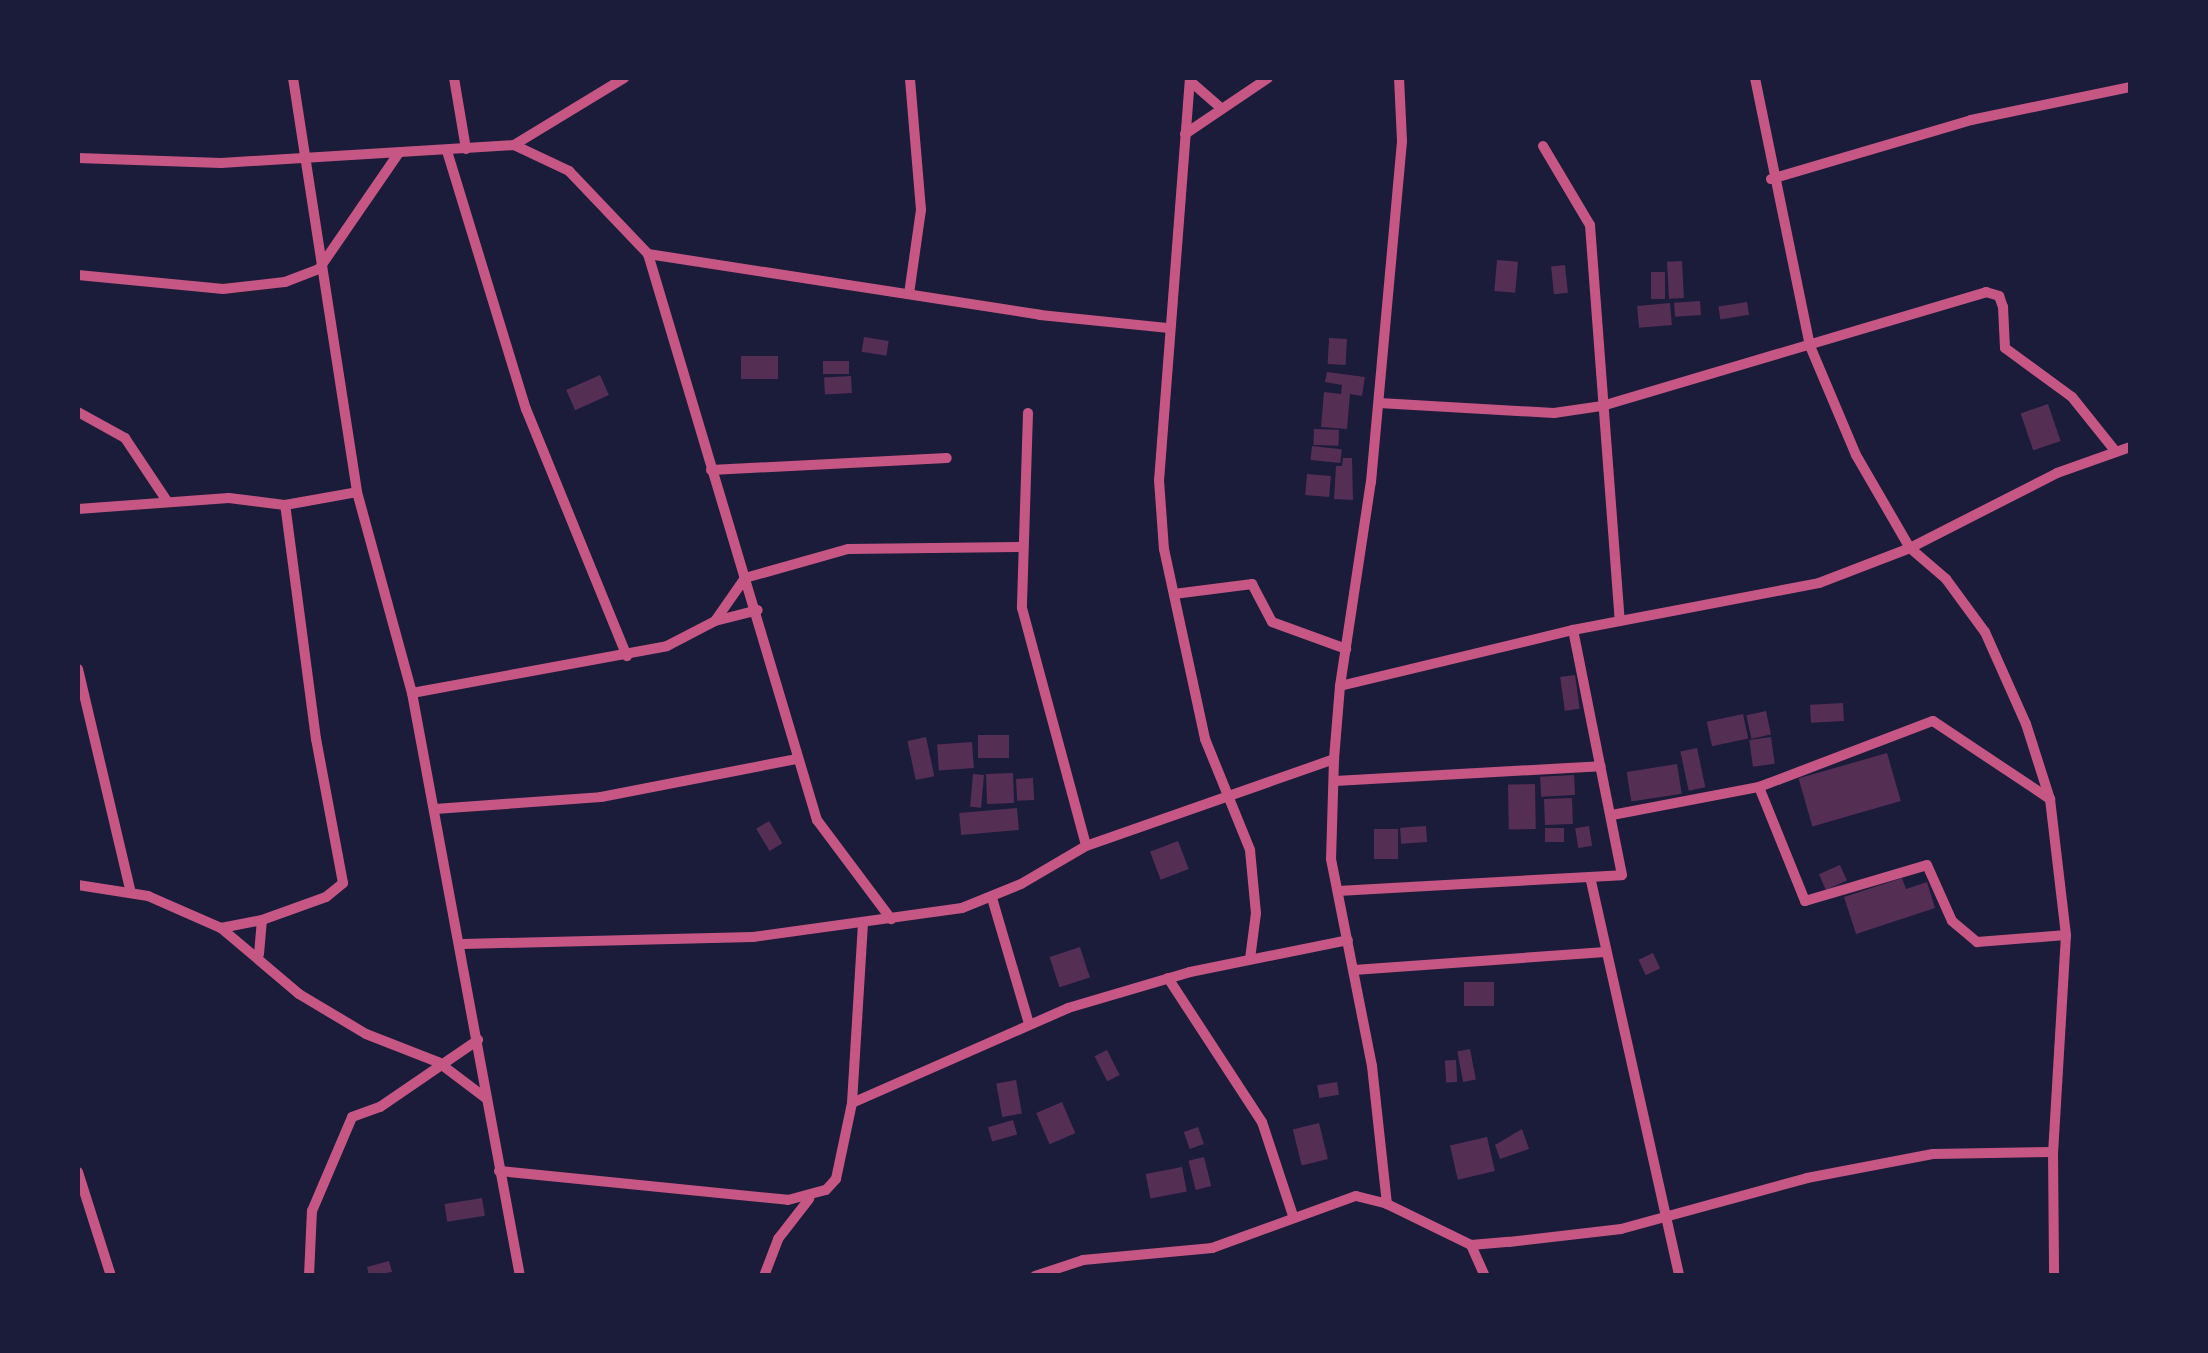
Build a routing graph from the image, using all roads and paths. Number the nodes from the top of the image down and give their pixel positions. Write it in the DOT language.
graph roads {
  1 [pos="292,78"];
  2 [pos="454,78"];
  3 [pos="624,78"];
  4 [pos="910,78"];
  5 [pos="1268,78"];
  6 [pos="1399,78"];
  7 [pos="1755,78"];
  8 [pos="1190,79"];
  9 [pos="2130,86"];
  10 [pos="1219,106"];
  11 [pos="1185,134"];
  12 [pos="514,145"];
  13 [pos="1542,146"];
  14 [pos="466,149"];
  15 [pos="447,151"];
  16 [pos="398,154"];
  17 [pos="78,158"];
  18 [pos="301,158"];
  19 [pos="1771,179"];
  20 [pos="648,254"];
  21 [pos="319,269"];
  22 [pos="78,275"];
  23 [pos="909,294"];
  24 [pos="1169,328"];
  25 [pos="1810,346"];
  26 [pos="1379,403"];
  27 [pos="1602,406"];
  28 [pos="78,412"];
  29 [pos="1028,413"];
  30 [pos="2130,447"];
  31 [pos="2116,452"];
  32 [pos="946,458"];
  33 [pos="711,470"];
  34 [pos="357,492"];
  35 [pos="167,500"];
  36 [pos="285,505"];
  37 [pos="78,509"];
  38 [pos="1022,548"];
  39 [pos="1910,548"];
  40 [pos="745,578"];
  41 [pos="1174,594"];
  42 [pos="758,610"];
  43 [pos="714,621"];
  44 [pos="1620,621"];
  45 [pos="1573,630"];
  46 [pos="1346,648"];
  47 [pos="626,656"];
  48 [pos="78,670"];
  49 [pos="1340,686"];
  50 [pos="412,693"];
  51 [pos="798,759"];
  52 [pos="1334,759"];
  53 [pos="1601,766"];
  54 [pos="1336,781"];
  55 [pos="1759,787"];
  56 [pos="1229,792"];
  57 [pos="2050,800"];
  58 [pos="435,809"];
  59 [pos="1612,815"];
  60 [pos="1086,846"];
  61 [pos="1591,881"];
  62 [pos="78,885"];
  63 [pos="1338,891"];
  64 [pos="131,893"];
  65 [pos="992,898"];
  66 [pos="892,919"];
  67 [pos="262,920"];
  68 [pos="863,922"];
  69 [pos="221,928"];
  70 [pos="2066,936"];
  71 [pos="1348,940"];
  72 [pos="463,944"];
  73 [pos="1605,952"];
  74 [pos="259,954"];
  75 [pos="1250,959"];
  76 [pos="1354,970"];
  77 [pos="1168,978"];
  78 [pos="1029,1024"];
  79 [pos="478,1040"];
  80 [pos="438,1062"];
  81 [pos="487,1100"];
  82 [pos="852,1104"];
  83 [pos="2052,1152"];
  84 [pos="499,1171"];
  85 [pos="78,1172"];
  86 [pos="809,1199"];
  87 [pos="1387,1204"];
  88 [pos="1293,1216"];
  89 [pos="1668,1219"];
  90 [pos="1471,1245"];
  91 [pos="111,1276"];
  92 [pos="309,1276"];
  93 [pos="520,1276"];
  94 [pos="764,1276"];
  95 [pos="1036,1276"];
  96 [pos="1485,1276"];
  97 [pos="1679,1276"];
  98 [pos="2054,1276"];
  1 -- 18 [label="street"];
  2 -- 14 [label="street"];
  3 -- 12 [label="street"];
  4 -- 23 [label="street"];
  5 -- 10 [label="street"];
  6 -- 26 [label="street"];
  7 -- 19 [label="street"];
  8 -- 10 [label="street"];
  8 -- 11 [label="street"];
  9 -- 19 [label="street"];
  10 -- 11 [label="street"];
  11 -- 24 [label="street"];
  12 -- 14 [label="street"];
  12 -- 20 [label="street"];
  13 -- 27 [label="street"];
  14 -- 15 [label="street"];
  15 -- 16 [label="street"];
  15 -- 47 [label="street"];
  16 -- 18 [label="street"];
  16 -- 21 [label="street"];
  17 -- 18 [label="street"];
  18 -- 21 [label="street"];
  19 -- 25 [label="street"];
  20 -- 23 [label="street"];
  20 -- 33 [label="street"];
  21 -- 22 [label="street"];
  21 -- 34 [label="street"];
  23 -- 24 [label="street"];
  24 -- 41 [label="street"];
  25 -- 27 [label="street"];
  25 -- 31 [label="street"];
  25 -- 39 [label="street"];
  26 -- 27 [label="street"];
  26 -- 46 [label="street"];
  27 -- 44 [label="street"];
  28 -- 35 [label="street"];
  29 -- 38 [label="street"];
  30 -- 31 [label="street"];
  31 -- 39 [label="street"];
  32 -- 33 [label="street"];
  33 -- 40 [label="street"];
  34 -- 36 [label="street"];
  34 -- 50 [label="street"];
  35 -- 36 [label="street"];
  35 -- 37 [label="street"];
  36 -- 67 [label="street"];
  38 -- 40 [label="street"];
  38 -- 60 [label="street"];
  39 -- 44 [label="street"];
  39 -- 57 [label="street"];
  40 -- 42 [label="street"];
  40 -- 43 [label="street"];
  41 -- 46 [label="street"];
  41 -- 56 [label="street"];
  42 -- 43 [label="street"];
  42 -- 51 [label="street"];
  43 -- 47 [label="street"];
  44 -- 45 [label="street"];
  45 -- 49 [label="street"];
  45 -- 53 [label="street"];
  46 -- 49 [label="street"];
  47 -- 50 [label="street"];
  48 -- 64 [label="street"];
  49 -- 52 [label="street"];
  50 -- 58 [label="street"];
  51 -- 58 [label="street"];
  51 -- 66 [label="street"];
  52 -- 54 [label="street"];
  52 -- 56 [label="street"];
  53 -- 54 [label="street"];
  53 -- 59 [label="street"];
  54 -- 63 [label="street"];
  55 -- 57 [label="street"];
  55 -- 59 [label="street"];
  55 -- 70 [label="street"];
  56 -- 60 [label="street"];
  56 -- 75 [label="street"];
  57 -- 70 [label="street"];
  58 -- 72 [label="street"];
  59 -- 61 [label="street"];
  60 -- 65 [label="street"];
  61 -- 63 [label="street"];
  61 -- 73 [label="street"];
  62 -- 64 [label="street"];
  63 -- 71 [label="street"];
  64 -- 69 [label="street"];
  65 -- 66 [label="street"];
  65 -- 78 [label="street"];
  66 -- 68 [label="street"];
  67 -- 69 [label="street"];
  67 -- 74 [label="street"];
  68 -- 72 [label="street"];
  68 -- 82 [label="street"];
  69 -- 74 [label="street"];
  70 -- 83 [label="street"];
  71 -- 75 [label="street"];
  71 -- 76 [label="street"];
  72 -- 79 [label="street"];
  73 -- 76 [label="street"];
  73 -- 89 [label="street"];
  74 -- 80 [label="street"];
  75 -- 77 [label="street"];
  76 -- 87 [label="street"];
  77 -- 78 [label="street"];
  77 -- 88 [label="street"];
  78 -- 82 [label="street"];
  79 -- 80 [label="street"];
  79 -- 81 [label="street"];
  80 -- 81 [label="street"];
  80 -- 92 [label="street"];
  81 -- 84 [label="street"];
  82 -- 86 [label="street"];
  83 -- 89 [label="street"];
  83 -- 98 [label="street"];
  84 -- 86 [label="street"];
  84 -- 93 [label="street"];
  85 -- 91 [label="street"];
  86 -- 94 [label="street"];
  87 -- 88 [label="street"];
  87 -- 90 [label="street"];
  88 -- 95 [label="street"];
  89 -- 90 [label="street"];
  89 -- 97 [label="street"];
  90 -- 96 [label="street"];
}
